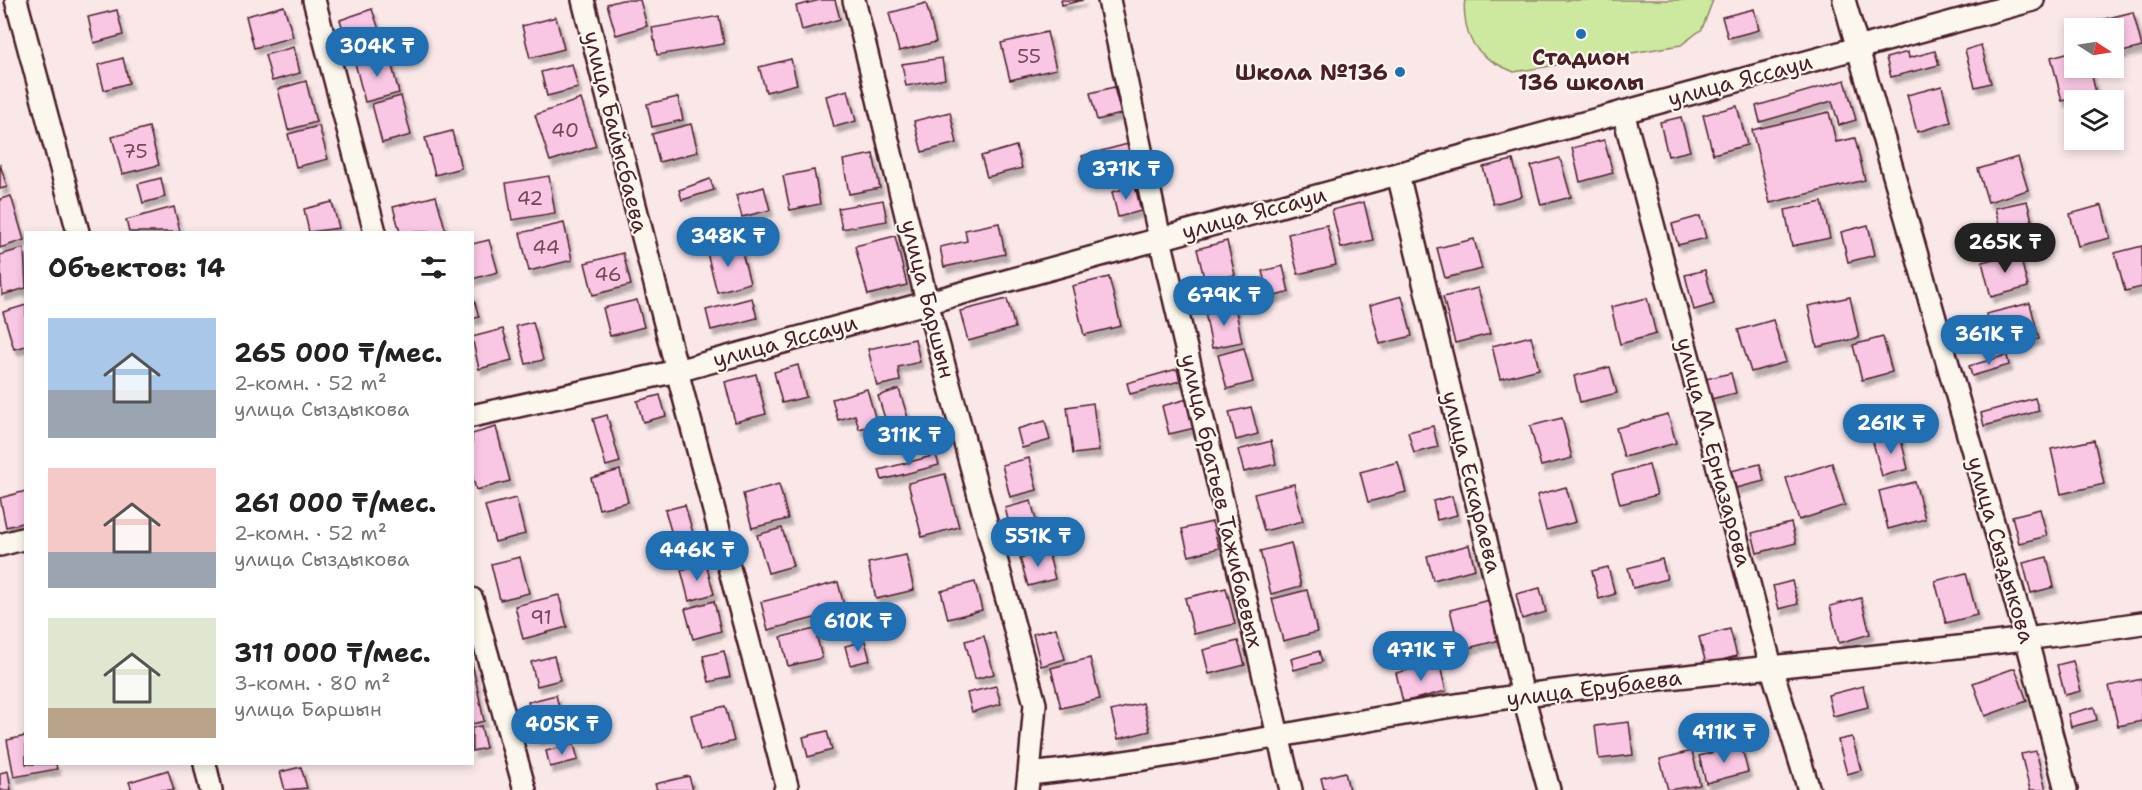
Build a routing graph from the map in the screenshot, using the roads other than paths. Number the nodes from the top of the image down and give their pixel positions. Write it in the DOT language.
graph roads {
  1 [pos="16,0"];
  2 [pos="314,0"];
  3 [pos="583,0"];
  4 [pos="854,0"];
  5 [pos="1109,0"];
  6 [pos="1844,0"];
  7 [pos="2032,0"];
  8 [pos="1858,48"];
  9 [pos="1623,112"];
  10 [pos="1398,174"];
  11 [pos="78,231"];
  12 [pos="375,231"];
  13 [pos="1160,239"];
  14 [pos="927,302"];
  15 [pos="677,371"];
  16 [pos="474,416"];
  17 [pos="24,539"];
  18 [pos="0,545"];
  19 [pos="474,606"];
  20 [pos="2142,623"];
  21 [pos="2027,641"];
  22 [pos="1771,666"];
  23 [pos="1523,695"];
  24 [pos="1278,737"];
  25 [pos="205,765"];
  26 [pos="1028,782"];
  27 [pos="786,788"];
  28 [pos="211,790"];
  29 [pos="525,790"];
  30 [pos="1291,790"];
  31 [pos="1550,790"];
  32 [pos="1809,790"];
  33 [pos="2066,790"];
  1 -- 11 [label="street"];
  2 -- 12 [label="street"];
  3 -- 15 [label="street, улица Байысбаева"];
  4 -- 14 [label="street, улица Баршын"];
  5 -- 13 [label="street, улица братьев Тажибаевых"];
  6 -- 8 [label="street, улица Сыздыкова"];
  7 -- 8 [label="street, улица Яссауи"];
  8 -- 9 [label="street, улица Яссауи"];
  8 -- 21 [label="street, улица Сыздыкова"];
  9 -- 10 [label="street, улица Яссауи"];
  9 -- 22 [label="street, улица М. Ерназарова"];
  10 -- 13 [label="street, улица Яссауи"];
  10 -- 23 [label="street, улица Ескараева"];
  13 -- 14 [label="street, улица Яссауи"];
  13 -- 24 [label="street, улица братьев Тажибаевых"];
  14 -- 15 [label="street, улица Яссауи"];
  14 -- 26 [label="street, улица Баршын"];
  15 -- 16 [label="street, улица Яссауи"];
  15 -- 27 [label="street, улица Байысбаева"];
  17 -- 18 [label="street"];
  19 -- 29 [label="street"];
  20 -- 21 [label="street, улица Ерубаева"];
  21 -- 22 [label="street, улица Ерубаева"];
  21 -- 33 [label="street, улица Сыздыкова"];
  22 -- 23 [label="street, улица Ерубаева"];
  22 -- 32 [label="street, улица М. Ерназарова"];
  23 -- 24 [label="street, улица Ерубаева"];
  23 -- 31 [label="street, улица Ескараева"];
  24 -- 26 [label="street, улица Ерубаева"];
  24 -- 30 [label="street, улица братьев Тажибаевых"];
  25 -- 28 [label="street"];
}
